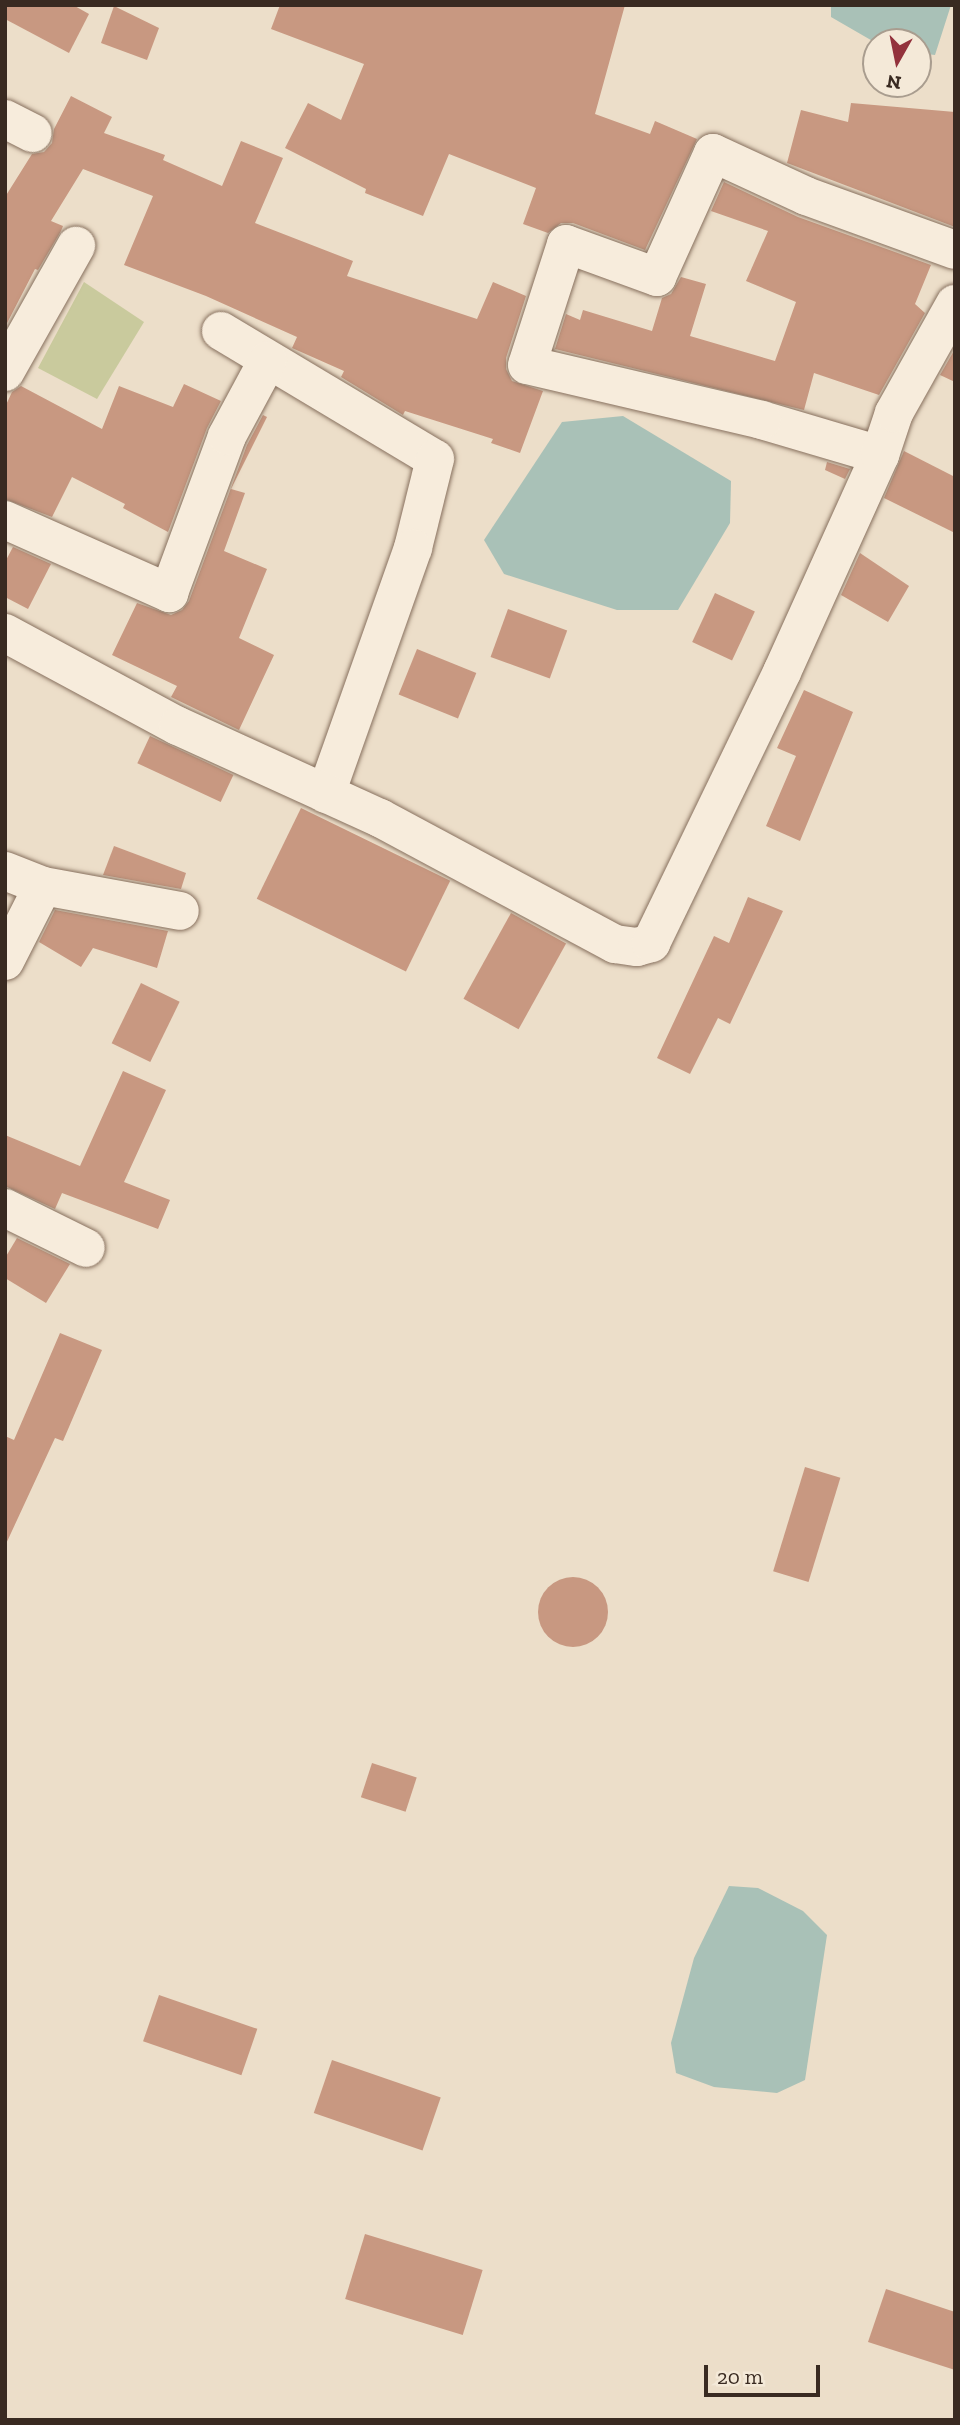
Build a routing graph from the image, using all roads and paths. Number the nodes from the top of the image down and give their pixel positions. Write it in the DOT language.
graph roads {
  1 [pos="76,246"];
  2 [pos="955,250"];
  3 [pos="955,304"];
  4 [pos="221,331"];
  5 [pos="268,360"];
  6 [pos="5,372"];
  7 [pos="880,454"];
  8 [pos="5,520"];
  9 [pos="5,633"];
  10 [pos="326,794"];
  11 [pos="5,870"];
  12 [pos="43,886"];
  13 [pos="180,911"];
  14 [pos="5,961"];
  15 [pos="5,1208"];
  16 [pos="86,1248"];
  1 -- 6 [label="street"];
  2 -- 7 [label="street"];
  3 -- 7 [label="street"];
  4 -- 5 [label="street"];
  5 -- 8 [label="street"];
  5 -- 10 [label="street"];
  7 -- 10 [label="street"];
  9 -- 10 [label="street"];
  11 -- 12 [label="street"];
  12 -- 13 [label="street"];
  12 -- 14 [label="street"];
  15 -- 16 [label="street"];
}
